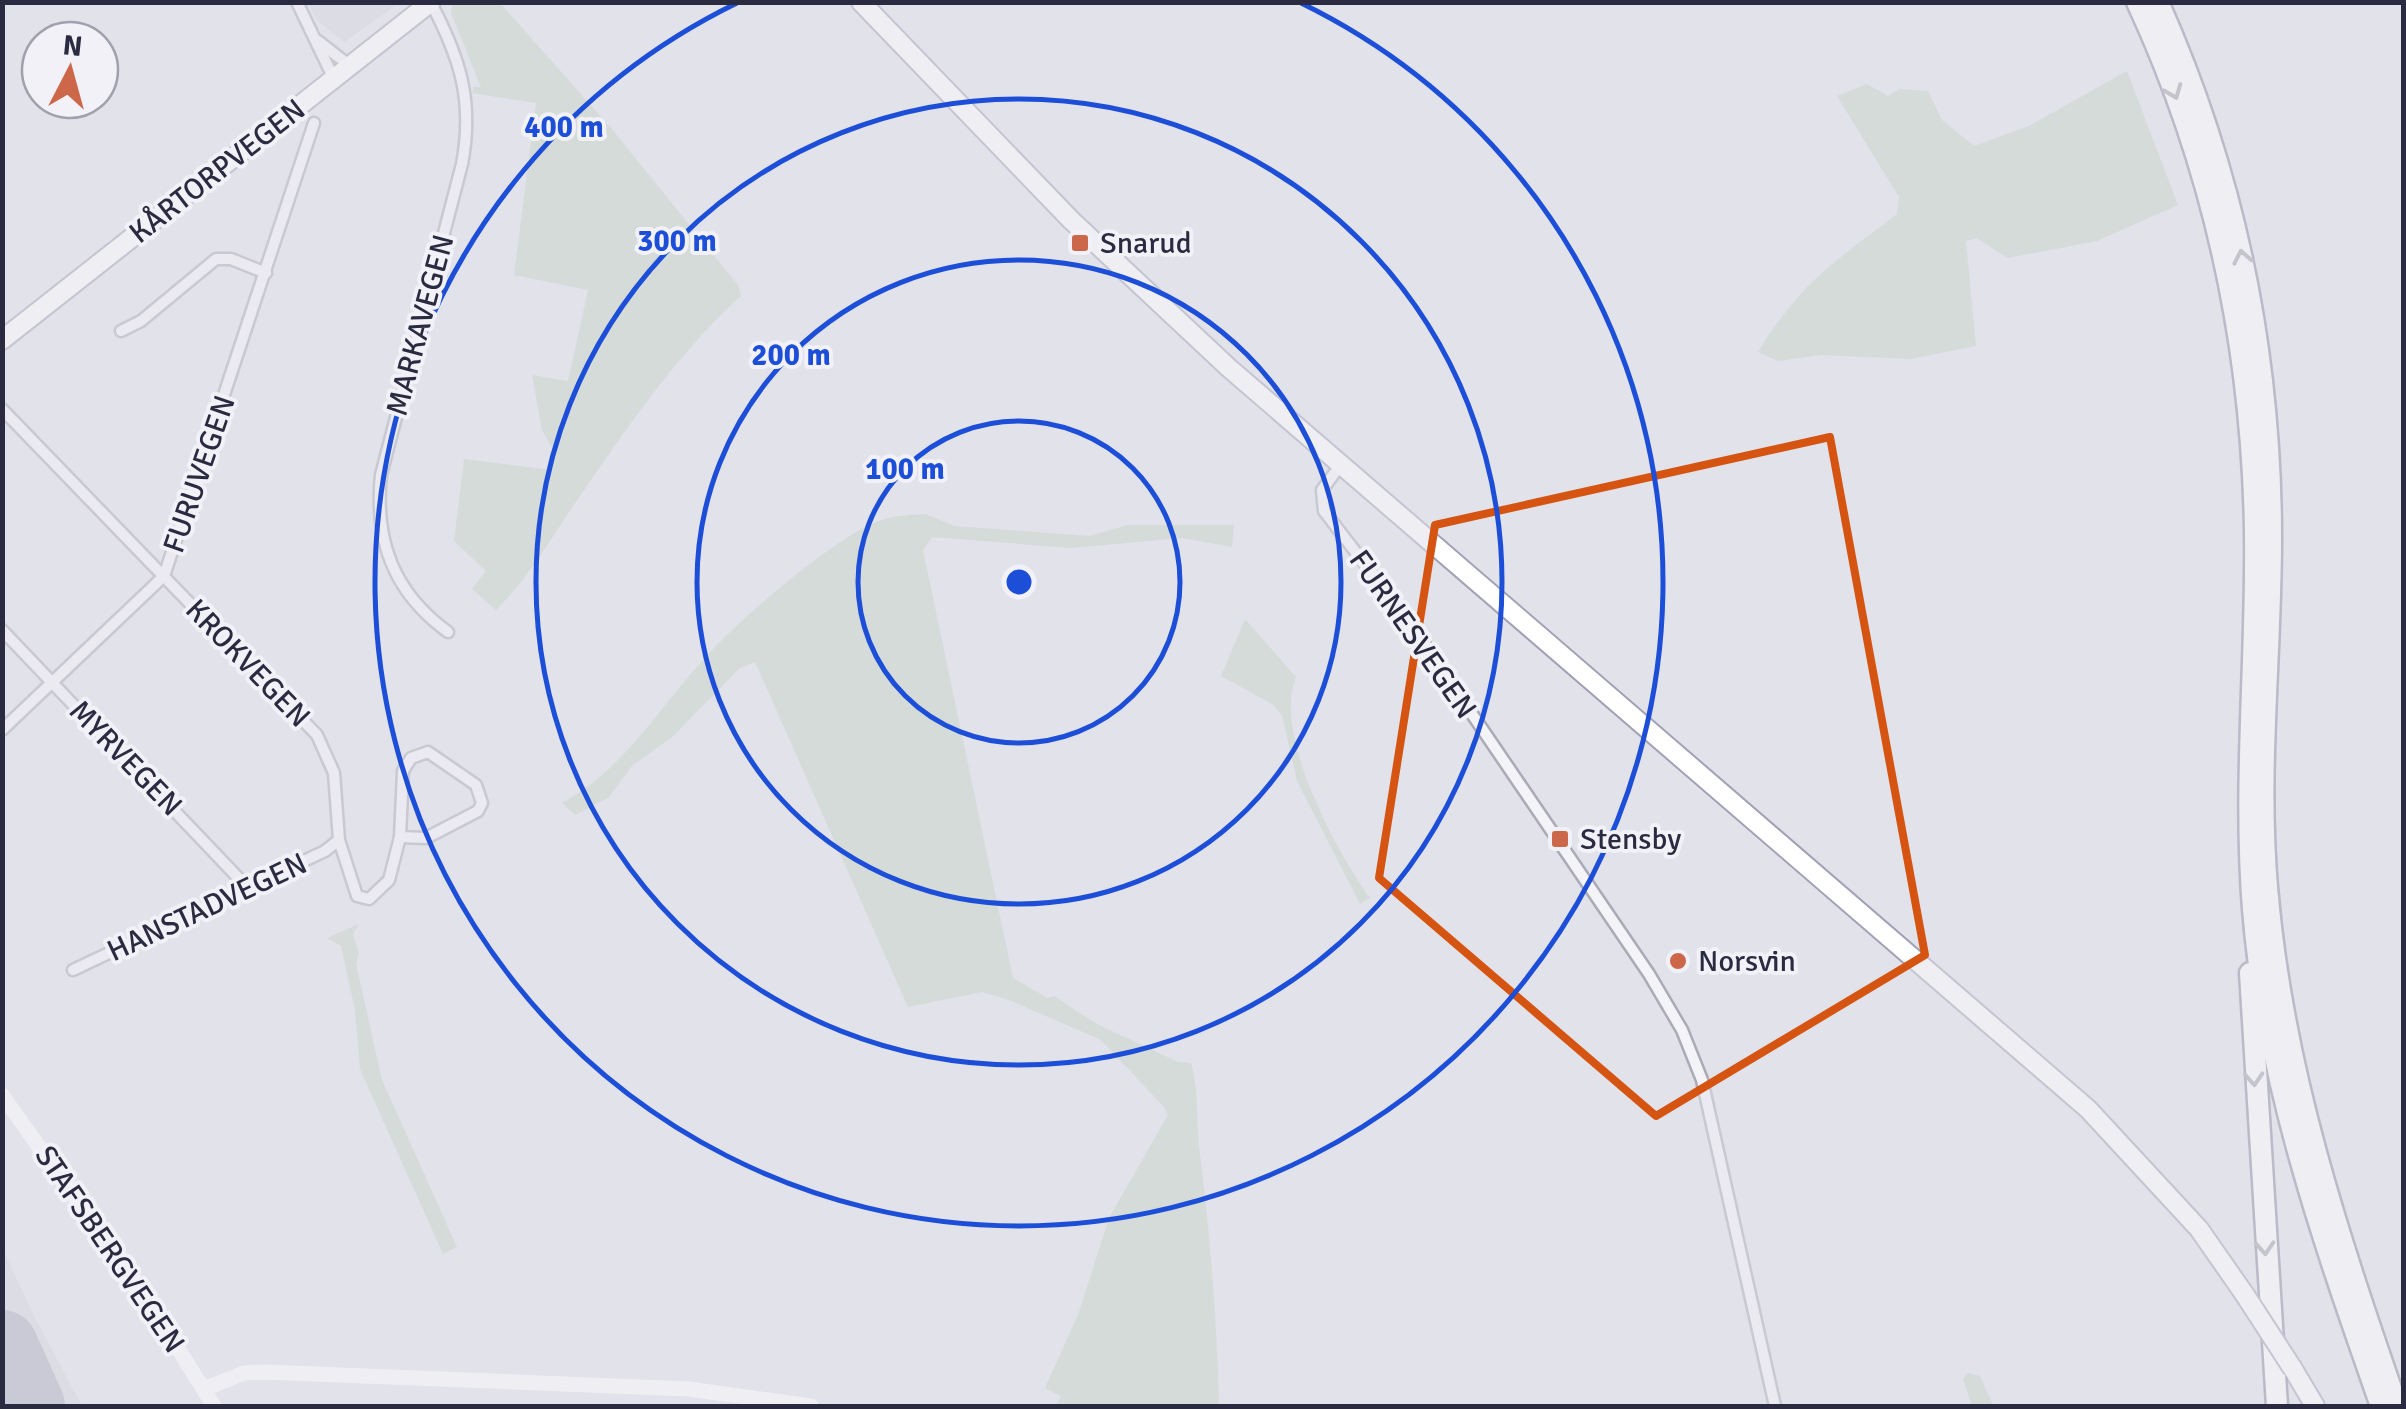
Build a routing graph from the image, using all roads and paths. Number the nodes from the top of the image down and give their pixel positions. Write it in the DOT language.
graph roads {
  1 [pos="297,2"];
  2 [pos="861,2"];
  3 [pos="2137,2"];
  4 [pos="2158,2"];
  5 [pos="431,3"];
  6 [pos="317,40"];
  7 [pos="350,66"];
  8 [pos="334,79"];
  9 [pos="314,123"];
  10 [pos="266,273"];
  11 [pos="122,331"];
  12 [pos="2,340"];
  13 [pos="2,409"];
  14 [pos="1339,467"];
  15 [pos="164,576"];
  16 [pos="2,630"];
  17 [pos="448,632"];
  18 [pos="54,682"];
  19 [pos="2,730"];
  20 [pos="400,837"];
  21 [pos="339,840"];
  22 [pos="248,887"];
  23 [pos="2253,911"];
  24 [pos="73,970"];
  25 [pos="2,1095"];
  26 [pos="204,1390"];
  27 [pos="214,1406"];
  28 [pos="812,1406"];
  29 [pos="1776,1406"];
  30 [pos="2277,1406"];
  31 [pos="2314,1406"];
  32 [pos="2380,1406"];
  33 [pos="2397,1406"];
  1 -- 6 [label="street"];
  2 -- 14 [label="main road"];
  3 -- 23 [label="highway, one-way"];
  33 -- 4 [label="highway, one-way"];
  5 -- 7 [label="main road, KÅRTORPVEGEN"];
  5 -- 17 [label="street, MARKAVEGEN"];
  6 -- 7 [label="street"];
  6 -- 8 [label="street"];
  7 -- 8 [label="main road, KÅRTORPVEGEN"];
  8 -- 12 [label="main road, KÅRTORPVEGEN"];
  9 -- 10 [label="street, FURUVEGEN"];
  10 -- 11 [label="street"];
  10 -- 15 [label="street, FURUVEGEN"];
  13 -- 15 [label="street, KROKVEGEN"];
  14 -- 29 [label="street, FURNESVEGEN"];
  14 -- 31 [label="main road, bridge"];
  15 -- 18 [label="street, FURUVEGEN"];
  15 -- 21 [label="street, KROKVEGEN"];
  16 -- 18 [label="street, MYRVEGEN"];
  18 -- 19 [label="street, FURUVEGEN"];
  18 -- 22 [label="street, MYRVEGEN"];
  20 -- 20 [label="street, KROKVEGEN"];
  20 -- 21 [label="street, KROKVEGEN"];
  21 -- 22 [label="street, HANSTADVEGEN"];
  22 -- 24 [label="street, HANSTADVEGEN"];
  23 -- 30 [label="highway, one-way"];
  23 -- 32 [label="highway"];
  25 -- 26 [label="main road, STAFSBERGVEGEN"];
  26 -- 27 [label="main road, STAFSBERGVEGEN"];
  26 -- 28 [label="main road"];
}
